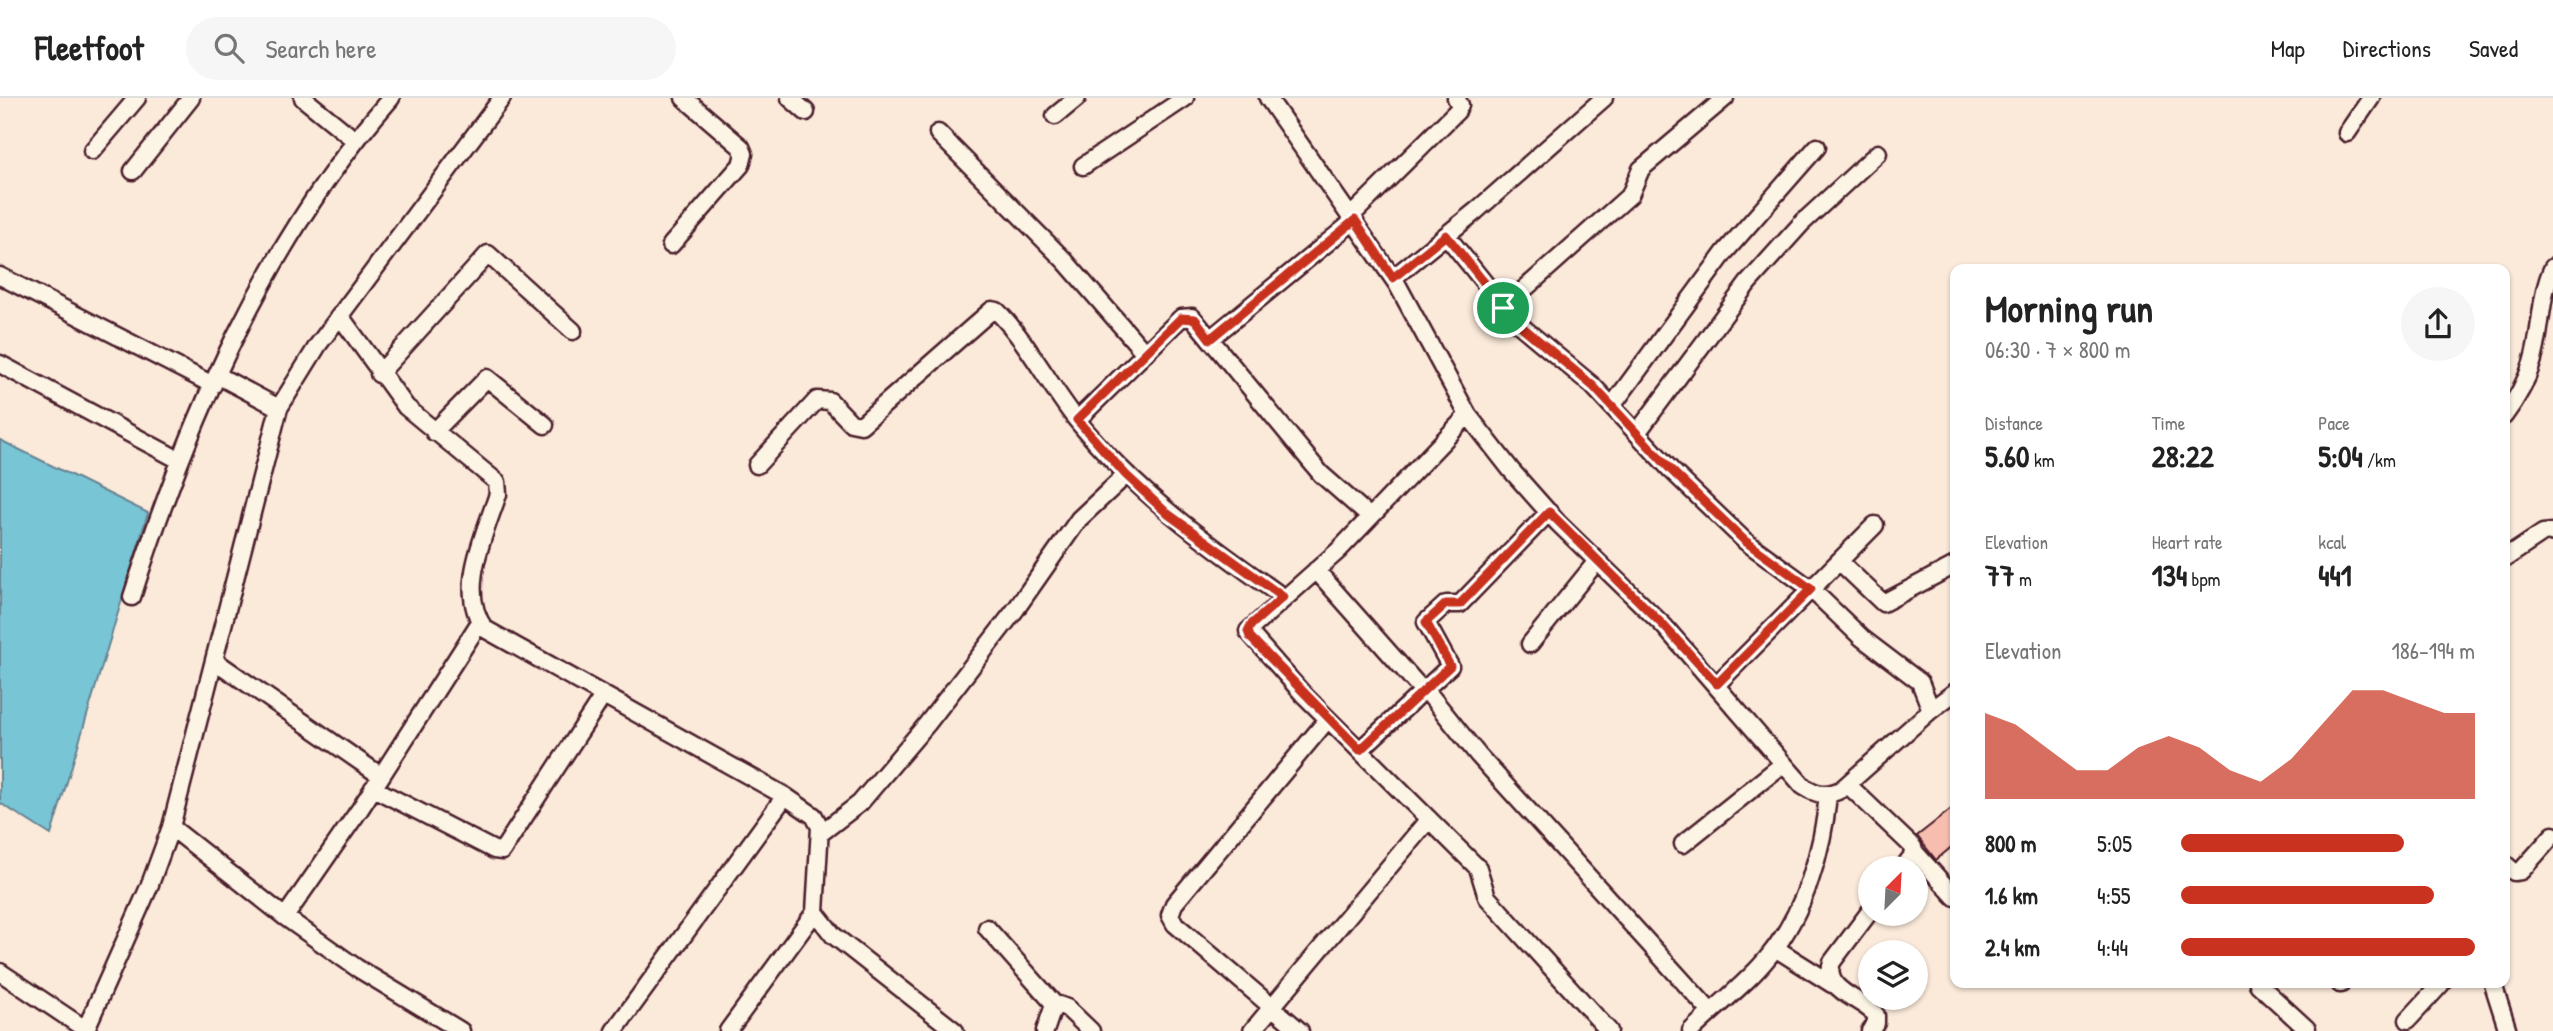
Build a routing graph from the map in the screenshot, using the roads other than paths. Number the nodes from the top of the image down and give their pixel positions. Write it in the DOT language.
graph roads {
  1 [pos="137,98"];
  2 [pos="191,98"];
  3 [pos="303,98"];
  4 [pos="391,98"];
  5 [pos="502,98"];
  6 [pos="684,98"];
  7 [pos="790,98"];
  8 [pos="1077,98"];
  9 [pos="1185,98"];
  10 [pos="1268,98"];
  11 [pos="1456,98"];
  12 [pos="1604,98"];
  13 [pos="1725,98"];
  14 [pos="2371,98"];
  15 [pos="806,112"];
  16 [pos="1055,116"];
  17 [pos="938,133"];
  18 [pos="2347,133"];
  19 [pos="356,141"];
  20 [pos="1817,147"];
  21 [pos="92,151"];
  22 [pos="1878,153"];
  23 [pos="1083,166"];
  24 [pos="133,171"];
  25 [pos="1353,218"];
  26 [pos="1446,235"];
  27 [pos="671,245"];
  28 [pos="2553,267"];
  29 [pos="0,276"];
  30 [pos="1393,278"];
  31 [pos="1503,308"];
  32 [pos="340,316"];
  33 [pos="573,331"];
  34 [pos="1210,339"];
  35 [pos="1144,352"];
  36 [pos="0,364"];
  37 [pos="379,374"];
  38 [pos="215,380"];
  39 [pos="1612,406"];
  40 [pos="2510,407"];
  41 [pos="279,408"];
  42 [pos="1468,415"];
  43 [pos="1077,420"];
  44 [pos="545,425"];
  45 [pos="433,432"];
  46 [pos="1637,433"];
  47 [pos="179,460"];
  48 [pos="757,465"];
  49 [pos="1126,475"];
  50 [pos="1549,512"];
  51 [pos="1370,517"];
  52 [pos="1875,525"];
  53 [pos="2553,532"];
  54 [pos="2510,555"];
  55 [pos="1597,561"];
  56 [pos="1839,561"];
  57 [pos="1950,568"];
  58 [pos="1316,570"];
  59 [pos="1811,589"];
  60 [pos="132,597"];
  61 [pos="1283,597"];
  62 [pos="480,622"];
  63 [pos="1530,644"];
  64 [pos="215,661"];
  65 [pos="1717,684"];
  66 [pos="1424,690"];
  67 [pos="603,695"];
  68 [pos="1950,696"];
  69 [pos="1931,710"];
  70 [pos="1328,719"];
  71 [pos="1360,750"];
  72 [pos="1783,764"];
  73 [pos="377,782"];
  74 [pos="1848,785"];
  75 [pos="1828,794"];
  76 [pos="785,796"];
  77 [pos="1429,819"];
  78 [pos="171,827"];
  79 [pos="821,833"];
  80 [pos="2553,835"];
  81 [pos="1683,844"];
  82 [pos="1913,850"];
  83 [pos="1910,856"];
  84 [pos="2510,868"];
  85 [pos="1950,891"];
  86 [pos="816,912"];
  87 [pos="285,917"];
  88 [pos="1860,926"];
  89 [pos="988,928"];
  90 [pos="1775,948"];
  91 [pos="0,972"];
  92 [pos="1832,984"];
  93 [pos="2262,988"];
  94 [pos="2437,988"];
  95 [pos="2494,988"];
  96 [pos="1056,1006"];
  97 [pos="1274,1006"];
  98 [pos="1710,1011"];
  99 [pos="2408,1020"];
  100 [pos="2307,1029"];
  101 [pos="87,1030"];
  102 [pos="461,1031"];
  103 [pos="614,1031"];
  104 [pos="728,1031"];
  105 [pos="955,1031"];
  106 [pos="1045,1031"];
  107 [pos="1091,1031"];
  108 [pos="1252,1031"];
  109 [pos="1300,1031"];
  110 [pos="1609,1031"];
  111 [pos="1691,1031"];
  112 [pos="1870,1031"];
  113 [pos="2508,1031"];
  1 -- 21 [label="street"];
  2 -- 24 [label="street"];
  3 -- 19 [label="street"];
  4 -- 19 [label="street"];
  5 -- 32 [label="street"];
  6 -- 27 [label="street"];
  7 -- 15 [label="street"];
  8 -- 16 [label="street"];
  9 -- 23 [label="street"];
  10 -- 25 [label="street"];
  11 -- 25 [label="street"];
  12 -- 26 [label="street"];
  13 -- 31 [label="street"];
  14 -- 18 [label="street"];
  17 -- 35 [label="street"];
  19 -- 38 [label="street"];
  20 -- 39 [label="street"];
  22 -- 46 [label="street"];
  25 -- 30 [label="street"];
  25 -- 34 [label="street"];
  26 -- 30 [label="street"];
  26 -- 31 [label="street"];
  28 -- 40 [label="street"];
  29 -- 38 [label="street"];
  30 -- 42 [label="street"];
  31 -- 39 [label="street"];
  32 -- 37 [label="street"];
  32 -- 41 [label="street"];
  33 -- 37 [label="street"];
  34 -- 35 [label="street"];
  34 -- 51 [label="street"];
  35 -- 43 [label="street"];
  36 -- 47 [label="street"];
  37 -- 45 [label="street"];
  38 -- 41 [label="street"];
  38 -- 47 [label="street"];
  39 -- 46 [label="street"];
  41 -- 64 [label="street"];
  42 -- 50 [label="street"];
  42 -- 51 [label="street"];
  43 -- 48 [label="street"];
  43 -- 49 [label="street"];
  44 -- 45 [label="street"];
  45 -- 62 [label="street"];
  46 -- 59 [label="street"];
  47 -- 60 [label="street"];
  49 -- 61 [label="street"];
  49 -- 79 [label="street"];
  50 -- 55 [label="street"];
  50 -- 66 [label="street"];
  51 -- 58 [label="street"];
  52 -- 56 [label="street"];
  53 -- 54 [label="street"];
  55 -- 63 [label="street"];
  55 -- 65 [label="street"];
  56 -- 57 [label="street"];
  56 -- 59 [label="street"];
  58 -- 61 [label="street"];
  58 -- 66 [label="street"];
  59 -- 65 [label="street"];
  59 -- 69 [label="street"];
  61 -- 70 [label="street"];
  62 -- 67 [label="street"];
  62 -- 73 [label="street"];
  64 -- 73 [label="street"];
  64 -- 78 [label="street"];
  65 -- 72 [label="street"];
  66 -- 71 [label="street"];
  66 -- 98 [label="street"];
  67 -- 73 [label="street"];
  67 -- 76 [label="street"];
  68 -- 69 [label="street"];
  69 -- 74 [label="street"];
  70 -- 71 [label="street"];
  70 -- 97 [label="street"];
  71 -- 77 [label="street"];
  72 -- 75 [label="street"];
  72 -- 81 [label="street"];
  73 -- 87 [label="street"];
  74 -- 75 [label="street"];
  74 -- 82 [label="street"];
  75 -- 90 [label="street"];
  76 -- 79 [label="street"];
  76 -- 103 [label="street"];
  77 -- 97 [label="street"];
  77 -- 110 [label="street"];
  78 -- 87 [label="street"];
  78 -- 101 [label="street"];
  79 -- 86 [label="street"];
  80 -- 84 [label="street"];
  82 -- 83 [label="street"];
  82 -- 85 [label="street"];
  86 -- 104 [label="street"];
  86 -- 105 [label="street"];
  87 -- 102 [label="street"];
  88 -- 92 [label="street"];
  89 -- 96 [label="street"];
  90 -- 92 [label="street"];
  90 -- 98 [label="street"];
  91 -- 101 [label="street"];
  92 -- 112 [label="street"];
  93 -- 100 [label="street"];
  94 -- 99 [label="street"];
  95 -- 113 [label="street"];
  96 -- 106 [label="street"];
  96 -- 107 [label="street"];
  97 -- 108 [label="street"];
  97 -- 109 [label="street"];
  98 -- 111 [label="street"];
}
